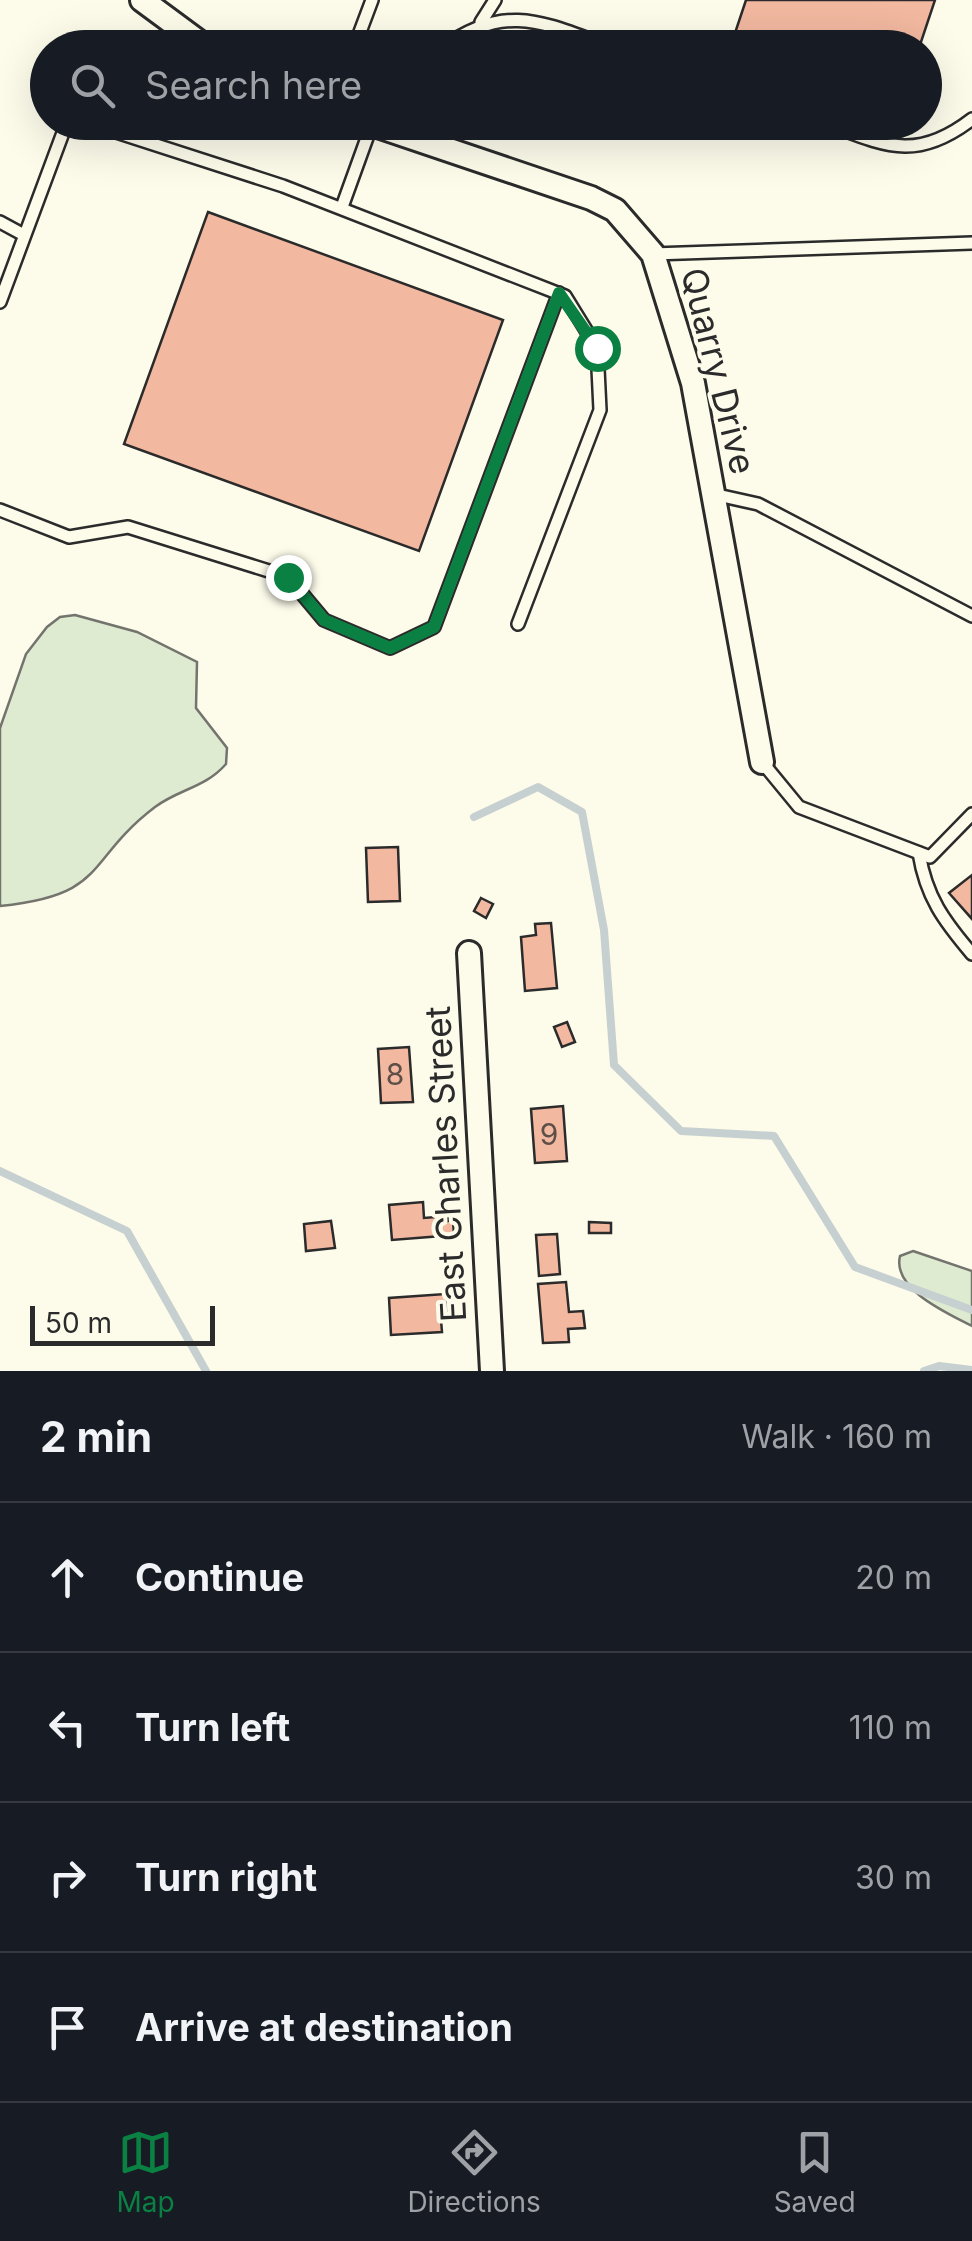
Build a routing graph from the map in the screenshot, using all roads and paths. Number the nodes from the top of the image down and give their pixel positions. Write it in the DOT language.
graph roads {
  1 [pos="142,0"];
  2 [pos="372,0"];
  3 [pos="495,0"];
  4 [pos="482,22"];
  5 [pos="183,30"];
  6 [pos="361,30"];
  7 [pos="470,30"];
  8 [pos="555,30"];
  9 [pos="972,118"];
  10 [pos="942,139"];
  11 [pos="60,140"];
  12 [pos="139,140"];
  13 [pos="373,140"];
  14 [pos="423,140"];
  15 [pos="872,140"];
  16 [pos="941,140"];
  17 [pos="342,207"];
  18 [pos="0,222"];
  19 [pos="24,236"];
  20 [pos="972,243"];
  21 [pos="653,254"];
  22 [pos="559,293"];
  23 [pos="0,302"];
  24 [pos="713,494"];
  25 [pos="0,510"];
  26 [pos="972,616"];
  27 [pos="518,624"];
  28 [pos="762,762"];
  29 [pos="972,814"];
  30 [pos="919,853"];
  31 [pos="469,953"];
  32 [pos="972,954"];
  33 [pos="492,1371"];
  1 -- 5 [label="street"];
  2 -- 6 [label="lane"];
  3 -- 4 [label="lane"];
  4 -- 7 [label="lane"];
  4 -- 8 [label="lane"];
  9 -- 10 [label="lane"];
  11 -- 19 [label="lane"];
  12 -- 17 [label="lane"];
  13 -- 17 [label="lane"];
  14 -- 21 [label="street, Quarry Drive"];
  15 -- 16 [label="lane"];
  17 -- 22 [label="lane"];
  18 -- 19 [label="lane"];
  19 -- 23 [label="lane"];
  20 -- 21 [label="lane"];
  21 -- 24 [label="street, Quarry Drive"];
  22 -- 25 [label="lane"];
  22 -- 27 [label="lane"];
  24 -- 26 [label="lane"];
  24 -- 28 [label="street, Quarry Drive"];
  28 -- 30 [label="lane"];
  29 -- 30 [label="lane"];
  30 -- 32 [label="lane"];
  31 -- 33 [label="street, East Charles Street"];
}
